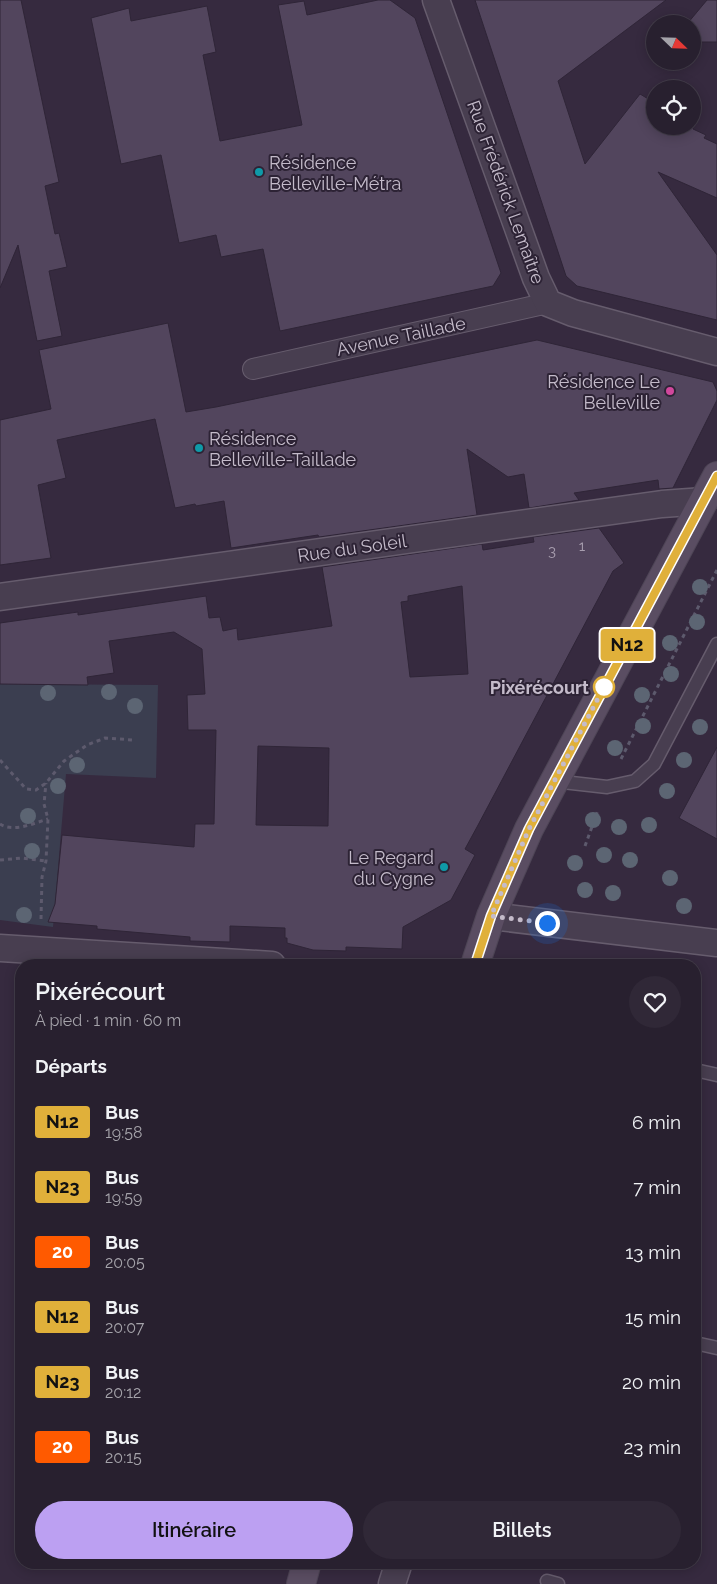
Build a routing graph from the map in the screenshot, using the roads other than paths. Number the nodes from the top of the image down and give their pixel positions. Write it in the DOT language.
graph roads {
  1 [pos="436,0"];
  2 [pos="548,303"];
  3 [pos="717,352"];
  4 [pos="253,369"];
  5 [pos="717,476"];
  6 [pos="704,501"];
  7 [pos="0,597"];
  8 [pos="717,644"];
  9 [pos="554,781"];
  10 [pos="491,916"];
  11 [pos="717,943"];
  12 [pos="0,948"];
  13 [pos="178,959"];
  14 [pos="477,959"];
  15 [pos="701,1071"];
  16 [pos="717,1075"];
  17 [pos="701,1344"];
  18 [pos="717,1348"];
  19 [pos="305,1569"];
  20 [pos="397,1569"];
  21 [pos="301,1584"];
  22 [pos="392,1584"];
  1 -- 2 [label="street, Rue Frédérick Lemaître"];
  2 -- 3 [label="street, Rue Frédérick Lemaître"];
  2 -- 4 [label="street, Avenue Taillade"];
  5 -- 6 [label="main road"];
  6 -- 7 [label="street, Rue du Soleil"];
  6 -- 9 [label="main road"];
  8 -- 9 [label="lane"];
  9 -- 10 [label="main road"];
  10 -- 11 [label="street"];
  10 -- 14 [label="main road"];
  12 -- 13 [label="street"];
  15 -- 16 [label="lane"];
  17 -- 18 [label="lane"];
  19 -- 21 [label="main road"];
  20 -- 22 [label="street"];
}
